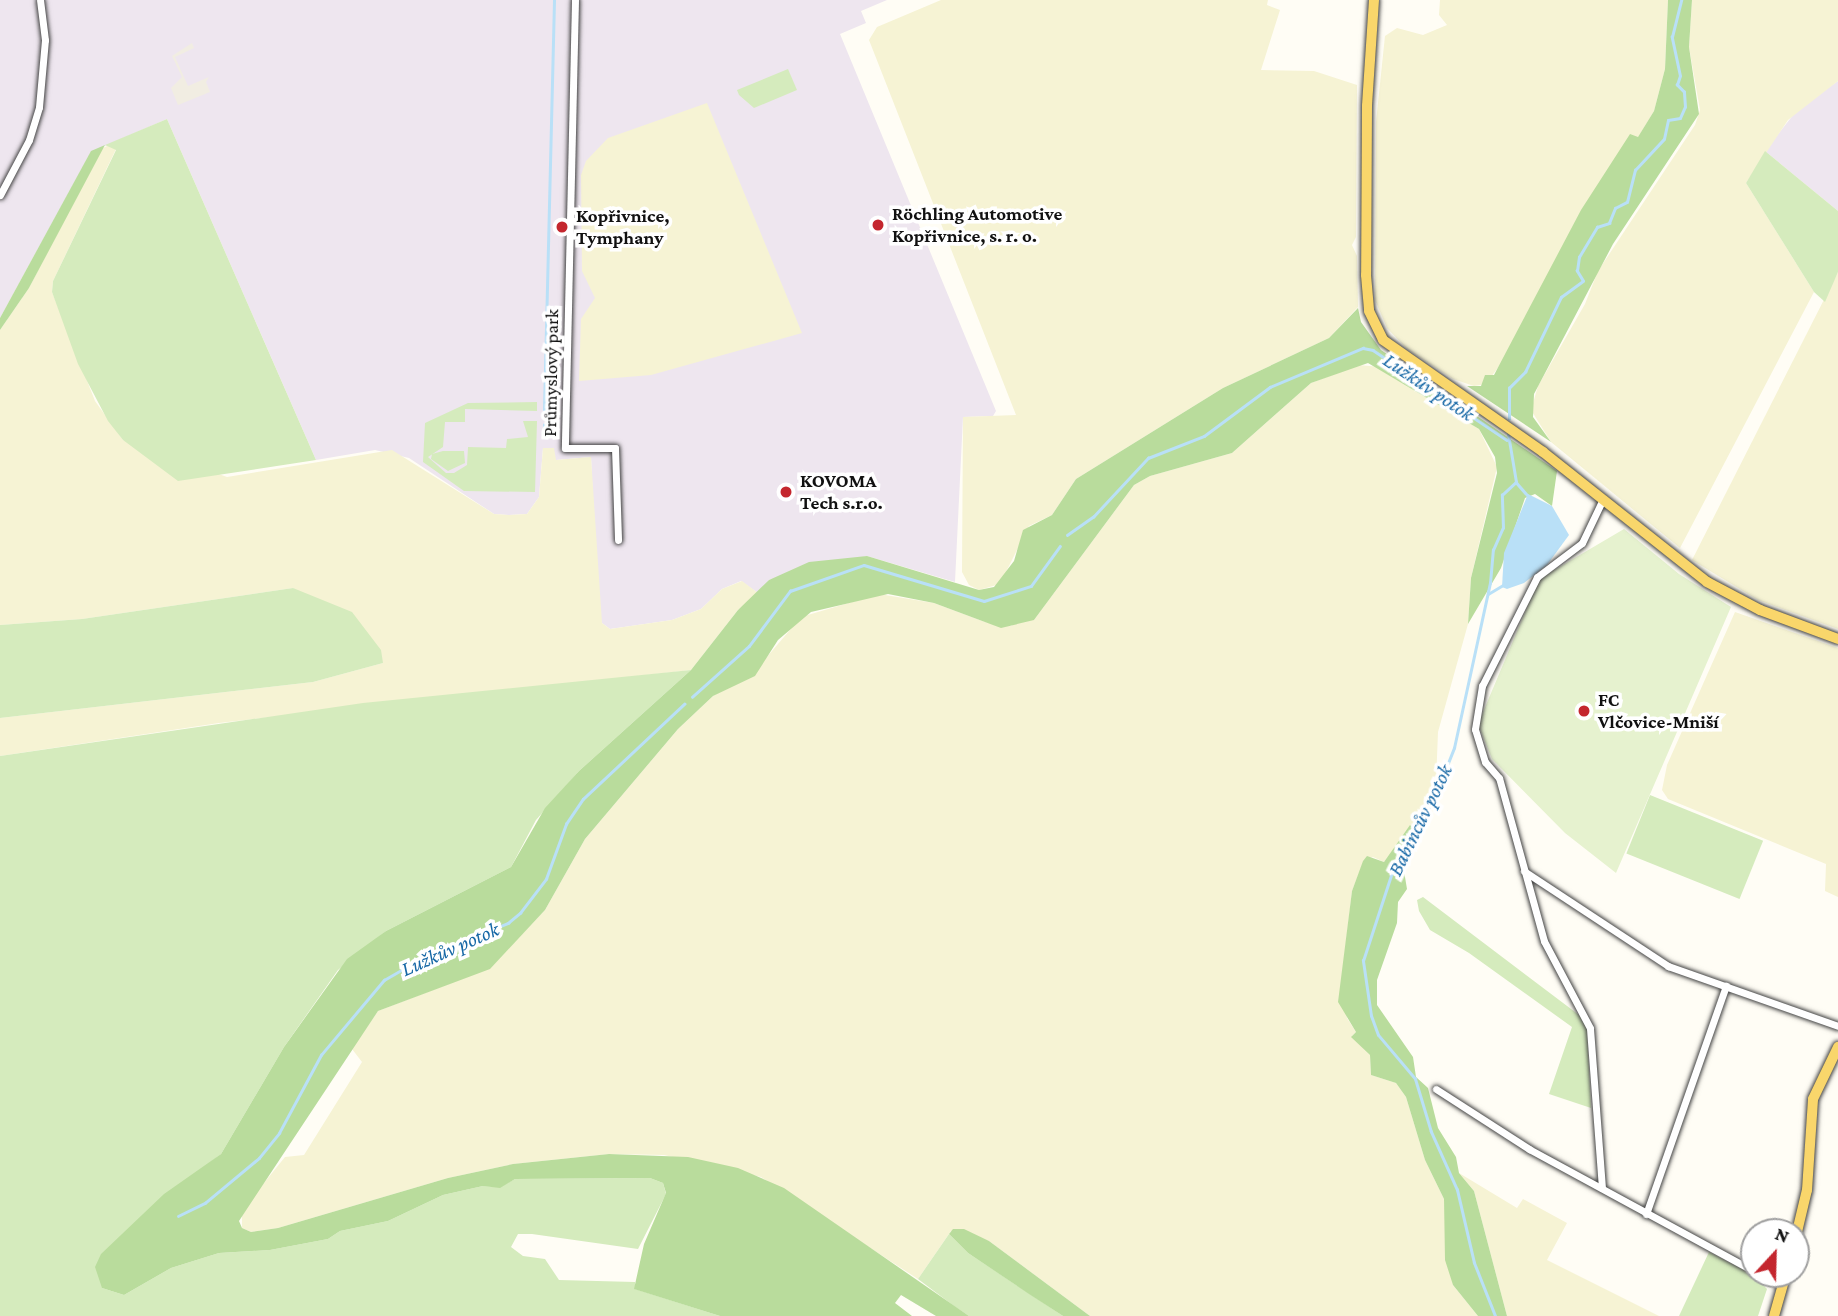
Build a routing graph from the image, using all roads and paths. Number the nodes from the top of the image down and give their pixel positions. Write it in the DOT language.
graph roads {
  1 [pos="40,0"];
  2 [pos="575,0"];
  3 [pos="1374,0"];
  4 [pos="0,195"];
  5 [pos="569,282"];
  6 [pos="576,291"];
  7 [pos="1603,499"];
  8 [pos="618,540"];
  9 [pos="1838,639"];
  10 [pos="1523,870"];
  11 [pos="1726,986"];
  12 [pos="1838,1026"];
  13 [pos="1838,1047"];
  14 [pos="1436,1088"];
  15 [pos="1602,1188"];
  16 [pos="1646,1214"];
  17 [pos="1800,1218"];
  18 [pos="1740,1264"];
  19 [pos="1782,1288"];
  20 [pos="1774,1316"];
  1 -- 4 [label="street"];
  2 -- 5 [label="street, Průmyslový park"];
  3 -- 7 [label="main road"];
  5 -- 6 [label="street, Průmyslový park"];
  5 -- 8 [label="street, Průmyslový park"];
  7 -- 9 [label="main road"];
  7 -- 10 [label="street"];
  10 -- 11 [label="street"];
  10 -- 15 [label="street"];
  11 -- 12 [label="street"];
  11 -- 16 [label="street"];
  13 -- 17 [label="main road"];
  14 -- 15 [label="street"];
  15 -- 16 [label="street"];
  16 -- 18 [label="street"];
  19 -- 20 [label="main road"];
}
